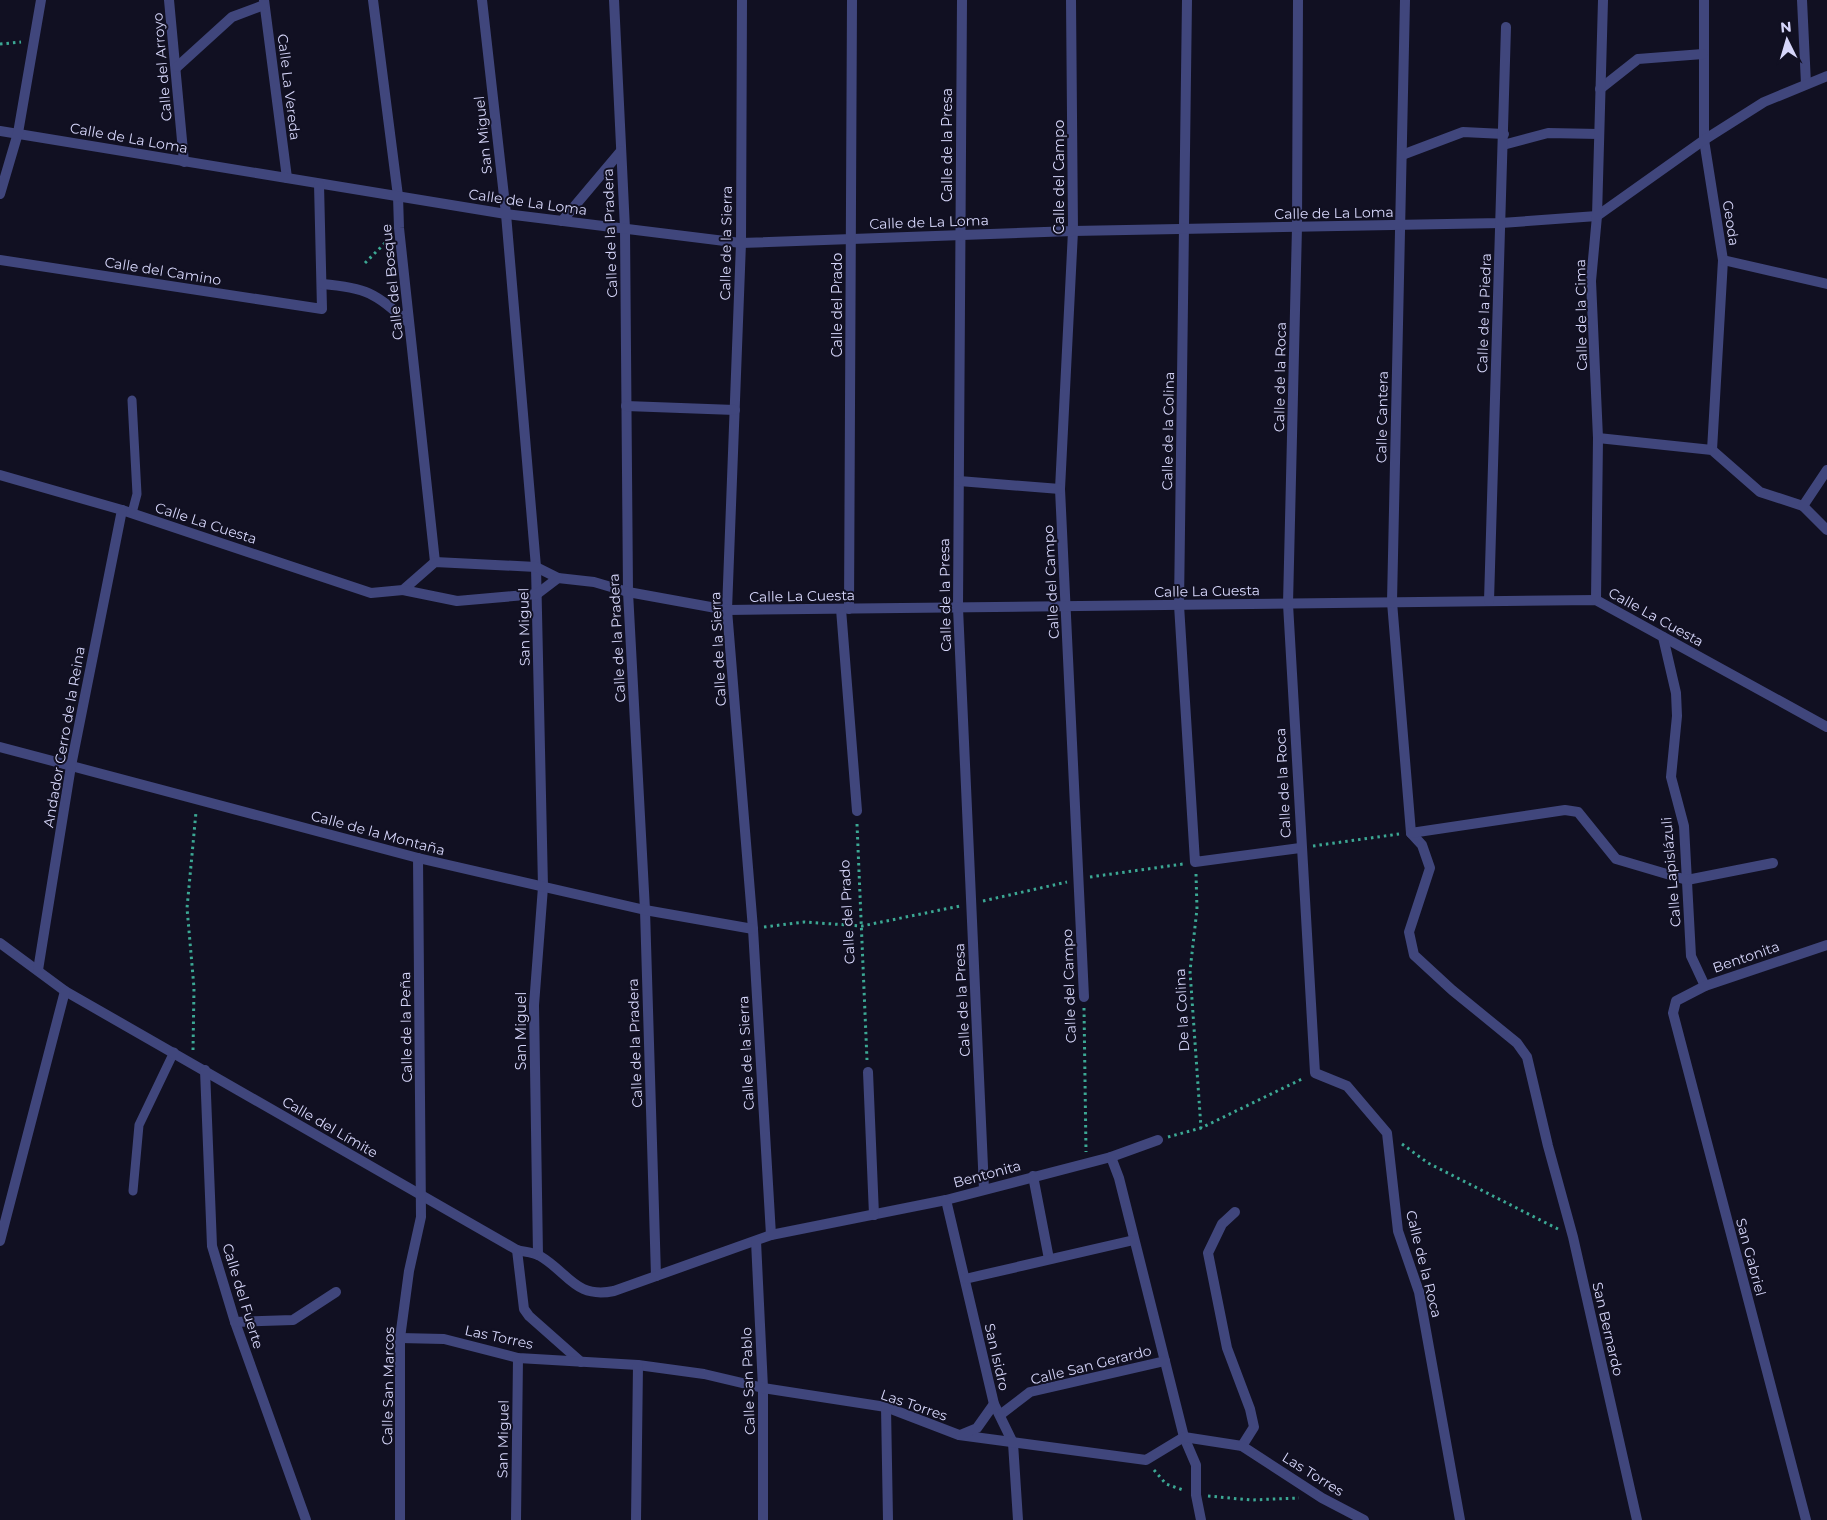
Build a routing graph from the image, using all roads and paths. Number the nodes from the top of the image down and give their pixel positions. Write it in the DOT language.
graph roads {
  1 [pos="41,0"];
  2 [pos="169,0"];
  3 [pos="373,0"];
  4 [pos="482,0"];
  5 [pos="614,0"];
  6 [pos="742,0"];
  7 [pos="852,0"];
  8 [pos="962,0"];
  9 [pos="1071,0"];
  10 [pos="1187,0"];
  11 [pos="1298,0"];
  12 [pos="1405,0"];
  13 [pos="1604,0"];
  14 [pos="1704,0"];
  15 [pos="1802,0"];
  16 [pos="264,2"];
  17 [pos="1506,27"];
  18 [pos="34,40"];
  19 [pos="0,44"];
  20 [pos="1704,54"];
  21 [pos="177,67"];
  22 [pos="1827,76"];
  23 [pos="1806,84"];
  24 [pos="1600,89"];
  25 [pos="0,131"];
  26 [pos="18,132"];
  27 [pos="1504,134"];
  28 [pos="1599,134"];
  29 [pos="1704,140"];
  30 [pos="1503,145"];
  31 [pos="621,151"];
  32 [pos="1402,155"];
  33 [pos="184,162"];
  34 [pos="287,178"];
  35 [pos="319,184"];
  36 [pos="0,194"];
  37 [pos="398,196"];
  38 [pos="506,214"];
  39 [pos="1597,216"];
  40 [pos="562,221"];
  41 [pos="1501,224"];
  42 [pos="1400,225"];
  43 [pos="1297,227"];
  44 [pos="399,228"];
  45 [pos="625,229"];
  46 [pos="1184,229"];
  47 [pos="1073,231"];
  48 [pos="961,234"];
  49 [pos="851,238"];
  50 [pos="741,243"];
  51 [pos="0,260"];
  52 [pos="1723,260"];
  53 [pos="365,263"];
  54 [pos="322,284"];
  55 [pos="1827,284"];
  56 [pos="409,323"];
  57 [pos="132,400"];
  58 [pos="626,406"];
  59 [pos="735,410"];
  60 [pos="1598,438"];
  61 [pos="1712,450"];
  62 [pos="1827,470"];
  63 [pos="0,476"];
  64 [pos="959,481"];
  65 [pos="1060,488"];
  66 [pos="1803,506"];
  67 [pos="127,512"];
  68 [pos="1827,530"];
  69 [pos="435,562"];
  70 [pos="536,567"];
  71 [pos="558,578"];
  72 [pos="403,590"];
  73 [pos="628,592"];
  74 [pos="537,594"];
  75 [pos="1596,600"];
  76 [pos="1489,601"];
  77 [pos="1392,602"];
  78 [pos="1288,604"];
  79 [pos="1179,605"];
  80 [pos="1065,607"];
  81 [pos="958,608"];
  82 [pos="845,609"];
  83 [pos="727,610"];
  84 [pos="1663,637"];
  85 [pos="1827,727"];
  86 [pos="0,747"];
  87 [pos="72,766"];
  88 [pos="198,799"];
  89 [pos="856,810"];
  90 [pos="1411,833"];
  91 [pos="1300,848"];
  92 [pos="418,858"];
  93 [pos="1195,862"];
  94 [pos="1773,863"];
  95 [pos="1687,880"];
  96 [pos="543,887"];
  97 [pos="645,910"];
  98 [pos="752,929"];
  99 [pos="0,943"];
  100 [pos="1827,945"];
  101 [pos="38,970"];
  102 [pos="1705,986"];
  103 [pos="65,991"];
  104 [pos="1084,997"];
  105 [pos="1676,1001"];
  106 [pos="174,1052"];
  107 [pos="193,1063"];
  108 [pos="205,1070"];
  109 [pos="868,1072"];
  110 [pos="1315,1073"];
  111 [pos="1201,1128"];
  112 [pos="1387,1133"];
  113 [pos="1158,1140"];
  114 [pos="1111,1157"];
  115 [pos="1086,1162"];
  116 [pos="1033,1176"];
  117 [pos="984,1189"];
  118 [pos="133,1192"];
  119 [pos="421,1195"];
  120 [pos="946,1200"];
  121 [pos="1235,1212"];
  122 [pos="874,1215"];
  123 [pos="771,1235"];
  124 [pos="1573,1237"];
  125 [pos="1134,1240"];
  126 [pos="0,1241"];
  127 [pos="756,1241"];
  128 [pos="517,1250"];
  129 [pos="538,1255"];
  130 [pos="1049,1259"];
  131 [pos="656,1276"];
  132 [pos="965,1279"];
  133 [pos="336,1292"];
  134 [pos="235,1322"];
  135 [pos="400,1338"];
  136 [pos="518,1358"];
  137 [pos="1165,1361"];
  138 [pos="581,1362"];
  139 [pos="638,1365"];
  140 [pos="763,1388"];
  141 [pos="994,1404"];
  142 [pos="886,1407"];
  143 [pos="1000,1415"];
  144 [pos="959,1435"];
  145 [pos="1184,1437"];
  146 [pos="1013,1443"];
  147 [pos="1242,1446"];
  148 [pos="1146,1460"];
  149 [pos="1196,1495"];
  150 [pos="1322,1498"];
  151 [pos="306,1520"];
  152 [pos="400,1520"];
  153 [pos="516,1520"];
  154 [pos="636,1520"];
  155 [pos="763,1520"];
  156 [pos="888,1520"];
  157 [pos="1018,1520"];
  158 [pos="1201,1520"];
  159 [pos="1364,1520"];
  160 [pos="1460,1520"];
  161 [pos="1636,1520"];
  162 [pos="1806,1520"];
  1 -- 18 [label="street"];
  2 -- 21 [label="street, Calle del Arroyo"];
  3 -- 37 [label="street, Calle del Bosque"];
  4 -- 38 [label="street, San Miguel"];
  5 -- 31 [label="street, Calle de la Pradera"];
  6 -- 50 [label="street, Calle de la Sierra"];
  7 -- 49 [label="street, Calle del Prado"];
  8 -- 48 [label="street, Calle de la Presa"];
  9 -- 47 [label="street, Calle del Campo"];
  10 -- 46 [label="street, Calle de la Colina"];
  11 -- 43 [label="street, Calle de la Roca"];
  12 -- 32 [label="street, Calle Cantera"];
  13 -- 24 [label="street, Calle de la Cima"];
  14 -- 20 [label="street, Geoda"];
  15 -- 23 [label="street"];
  16 -- 21 [label="street"];
  16 -- 34 [label="street, Calle La Vereda"];
  17 -- 27 [label="street, Calle de la Piedra"];
  18 -- 19 [label="path"];
  18 -- 26 [label="street"];
  20 -- 24 [label="street"];
  20 -- 29 [label="street, Geoda"];
  21 -- 33 [label="street, Calle del Arroyo"];
  22 -- 23 [label="street"];
  23 -- 29 [label="street"];
  24 -- 28 [label="street, Calle de la Cima"];
  25 -- 26 [label="street, Calle de La Loma"];
  26 -- 33 [label="street, Calle de La Loma"];
  26 -- 36 [label="street"];
  27 -- 30 [label="street, Calle de la Piedra"];
  27 -- 32 [label="street"];
  28 -- 30 [label="street"];
  28 -- 39 [label="street, Calle de la Cima"];
  29 -- 39 [label="street"];
  29 -- 52 [label="street, Geoda"];
  30 -- 41 [label="street, Calle de la Piedra"];
  31 -- 40 [label="street"];
  31 -- 45 [label="street, Calle de la Pradera"];
  32 -- 42 [label="street, Calle Cantera"];
  33 -- 34 [label="street, Calle de La Loma"];
  34 -- 35 [label="street, Calle de La Loma"];
  35 -- 37 [label="street, Calle de La Loma"];
  35 -- 54 [label="street"];
  37 -- 38 [label="street, Calle de La Loma"];
  37 -- 44 [label="street, Calle del Bosque"];
  38 -- 40 [label="street, Calle de La Loma"];
  38 -- 70 [label="street, San Miguel"];
  39 -- 41 [label="street, Calle de La Loma"];
  39 -- 60 [label="street, Calle de la Cima"];
  40 -- 45 [label="street, Calle de La Loma"];
  41 -- 42 [label="street, Calle de La Loma"];
  41 -- 76 [label="street, Calle de la Piedra"];
  42 -- 43 [label="street, Calle de La Loma"];
  42 -- 77 [label="street, Calle Cantera"];
  43 -- 46 [label="street, Calle de La Loma"];
  43 -- 78 [label="street, Calle de la Roca"];
  44 -- 53 [label="path"];
  44 -- 56 [label="street, Calle del Bosque"];
  45 -- 50 [label="street, Calle de La Loma"];
  45 -- 58 [label="street, Calle de la Pradera"];
  46 -- 47 [label="street, Calle de La Loma"];
  46 -- 79 [label="street, Calle de la Colina"];
  47 -- 48 [label="street, Calle de La Loma"];
  47 -- 65 [label="street, Calle del Campo"];
  48 -- 49 [label="street, Calle de La Loma"];
  48 -- 64 [label="street, Calle de la Presa"];
  49 -- 50 [label="street, Calle de La Loma"];
  49 -- 82 [label="street, Calle del Prado"];
  50 -- 59 [label="street, Calle de la Sierra"];
  51 -- 54 [label="street, Calle del Camino"];
  52 -- 55 [label="street"];
  52 -- 61 [label="street, Geoda"];
  54 -- 56 [label="street"];
  56 -- 69 [label="street, Calle del Bosque"];
  57 -- 67 [label="lane"];
  58 -- 59 [label="street"];
  58 -- 73 [label="street, Calle de la Pradera"];
  59 -- 83 [label="street, Calle de la Sierra"];
  60 -- 61 [label="street"];
  60 -- 75 [label="street, Calle de la Cima"];
  61 -- 66 [label="street"];
  62 -- 66 [label="street"];
  63 -- 67 [label="street, Calle La Cuesta"];
  64 -- 65 [label="street"];
  64 -- 81 [label="street, Calle de la Presa"];
  65 -- 80 [label="street, Calle del Campo"];
  66 -- 68 [label="street"];
  67 -- 72 [label="street, Calle La Cuesta"];
  67 -- 87 [label="street, Andador Cerro de la Reina"];
  69 -- 70 [label="street, Calle La Cuesta"];
  69 -- 72 [label="street"];
  70 -- 71 [label="street, Calle La Cuesta"];
  70 -- 74 [label="street, San Miguel"];
  71 -- 73 [label="street, Calle La Cuesta"];
  71 -- 74 [label="street"];
  72 -- 74 [label="street, Calle La Cuesta"];
  73 -- 83 [label="street, Calle La Cuesta"];
  73 -- 97 [label="street, Calle de la Pradera"];
  74 -- 96 [label="street, San Miguel"];
  75 -- 76 [label="street, Calle La Cuesta"];
  75 -- 84 [label="street, Calle La Cuesta"];
  76 -- 77 [label="street, Calle La Cuesta"];
  77 -- 78 [label="street, Calle La Cuesta"];
  77 -- 90 [label="street, Calle Cantera"];
  78 -- 79 [label="street, Calle La Cuesta"];
  78 -- 91 [label="street, Calle de la Roca"];
  79 -- 80 [label="street, Calle La Cuesta"];
  79 -- 93 [label="street, Calle de la Colina"];
  80 -- 81 [label="street, Calle La Cuesta"];
  80 -- 104 [label="street, Calle del Campo"];
  81 -- 82 [label="street, Calle La Cuesta"];
  81 -- 117 [label="street, Calle de la Presa"];
  82 -- 83 [label="street, Calle La Cuesta"];
  82 -- 89 [label="street, Calle del Prado"];
  83 -- 98 [label="street, Calle de la Sierra"];
  84 -- 85 [label="street, Calle La Cuesta"];
  84 -- 95 [label="street, Calle Lapislázuli"];
  86 -- 87 [label="street, Calle de la Montaña"];
  87 -- 88 [label="street, Calle de la Montaña"];
  87 -- 101 [label="street, Andador Cerro de la Reina"];
  88 -- 92 [label="street, Calle de la Montaña"];
  88 -- 107 [label="path"];
  89 -- 109 [label="path, Calle del Prado"];
  90 -- 91 [label="path"];
  90 -- 95 [label="street"];
  90 -- 124 [label="street, San Bernardo"];
  91 -- 93 [label="street"];
  91 -- 110 [label="street, Calle de la Roca"];
  92 -- 96 [label="street, Calle de la Montaña"];
  92 -- 119 [label="street, Calle de la Peña"];
  93 -- 111 [label="path, De la Colina"];
  94 -- 95 [label="street"];
  95 -- 102 [label="street, Calle Lapislázuli"];
  96 -- 97 [label="street, Calle de la Montaña"];
  96 -- 129 [label="street, San Miguel"];
  97 -- 98 [label="street, Calle de la Montaña"];
  97 -- 131 [label="street, Calle de la Pradera"];
  98 -- 123 [label="street, Calle de la Sierra"];
  99 -- 101 [label="street, Calle del Límite"];
  100 -- 102 [label="street, Bentonita"];
  101 -- 103 [label="street, Calle del Límite"];
  102 -- 105 [label="street, Bentonita"];
  103 -- 106 [label="street, Calle del Límite"];
  103 -- 126 [label="street"];
  104 -- 115 [label="path, Calle del Campo"];
  105 -- 162 [label="street, San Gabriel"];
  106 -- 107 [label="street, Calle del Límite"];
  106 -- 118 [label="lane"];
  107 -- 108 [label="street, Calle del Límite"];
  108 -- 119 [label="street, Calle del Límite"];
  108 -- 134 [label="street, Calle del Fuerte"];
  109 -- 122 [label="street"];
  110 -- 111 [label="path"];
  110 -- 112 [label="street"];
  111 -- 113 [label="path"];
  112 -- 124 [label="path"];
  112 -- 160 [label="street, Calle de la Roca"];
  113 -- 114 [label="street, Bentonita"];
  114 -- 115 [label="street, Bentonita"];
  114 -- 125 [label="street"];
  115 -- 116 [label="street, Bentonita"];
  116 -- 117 [label="street, Bentonita"];
  116 -- 130 [label="street"];
  117 -- 120 [label="street, Bentonita"];
  119 -- 128 [label="street, Calle del Límite"];
  119 -- 135 [label="street, Calle San Marcos"];
  120 -- 122 [label="street, Bentonita"];
  120 -- 132 [label="street, San Isidro"];
  121 -- 147 [label="street"];
  122 -- 123 [label="street, Bentonita"];
  123 -- 127 [label="street, Bentonita"];
  124 -- 161 [label="street, San Bernardo"];
  125 -- 130 [label="street"];
  125 -- 137 [label="street"];
  127 -- 131 [label="street, Bentonita"];
  127 -- 140 [label="street, Calle San Pablo"];
  128 -- 129 [label="street, Calle del Límite"];
  128 -- 138 [label="street"];
  129 -- 131 [label="street, Calle del Límite"];
  130 -- 132 [label="street"];
  132 -- 141 [label="street, San Isidro"];
  133 -- 134 [label="street"];
  134 -- 151 [label="street, Calle del Fuerte"];
  135 -- 136 [label="street, Las Torres"];
  135 -- 152 [label="street, Calle San Marcos"];
  136 -- 138 [label="street, Las Torres"];
  136 -- 153 [label="street, San Miguel"];
  137 -- 143 [label="street, Calle San Gerardo"];
  137 -- 145 [label="street"];
  138 -- 139 [label="street, Las Torres"];
  139 -- 140 [label="street, Las Torres"];
  139 -- 154 [label="street"];
  140 -- 142 [label="street, Las Torres"];
  140 -- 155 [label="street, Calle San Pablo"];
  141 -- 143 [label="street, San Isidro"];
  141 -- 144 [label="street"];
  142 -- 144 [label="street, Las Torres"];
  142 -- 156 [label="street"];
  143 -- 146 [label="street, San Isidro"];
  144 -- 146 [label="street, Las Torres"];
  145 -- 147 [label="street, Las Torres"];
  145 -- 148 [label="street"];
  145 -- 149 [label="street"];
  146 -- 148 [label="street, Las Torres"];
  146 -- 157 [label="street, San Isidro"];
  147 -- 150 [label="street, Las Torres"];
  148 -- 149 [label="path"];
  149 -- 150 [label="path"];
  149 -- 158 [label="street"];
  150 -- 159 [label="street, Las Torres"];
}
